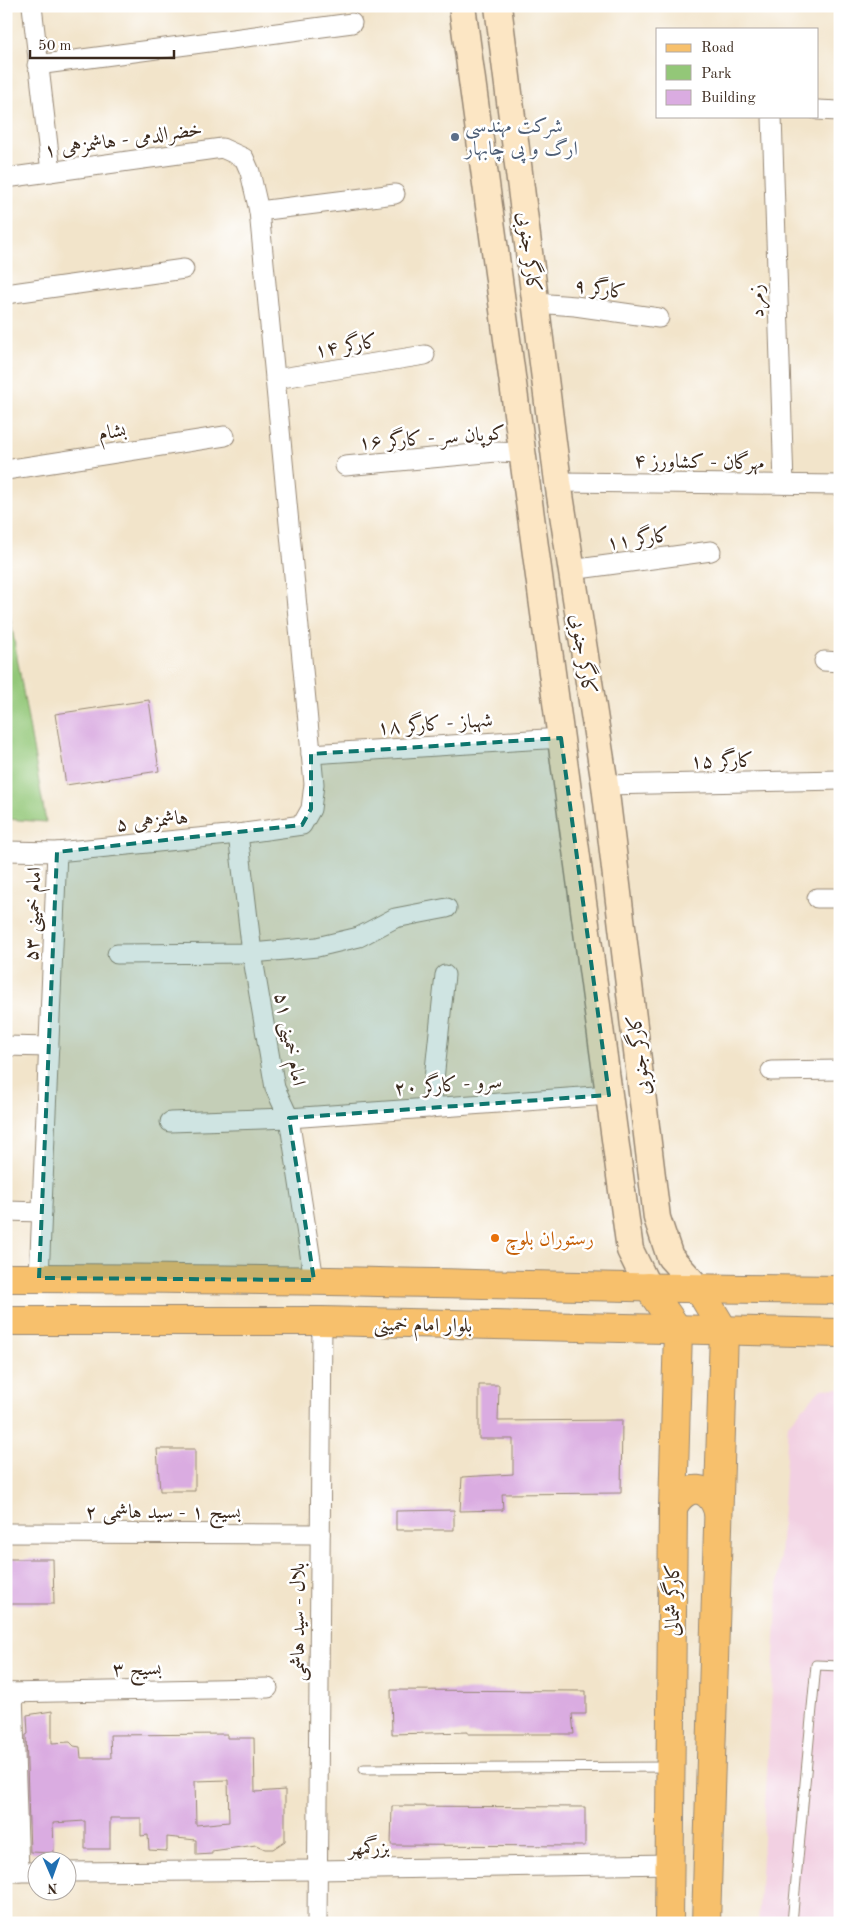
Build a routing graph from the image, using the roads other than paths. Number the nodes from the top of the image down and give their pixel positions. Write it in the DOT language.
graph roads {
  1 [pos="32,6"];
  2 [pos="462,6"];
  3 [pos="498,6"];
  4 [pos="352,23"];
  5 [pos="38,65"];
  6 [pos="818,110"];
  7 [pos="840,111"];
  8 [pos="772,118"];
  9 [pos="51,172"];
  10 [pos="6,178"];
  11 [pos="395,194"];
  12 [pos="259,211"];
  13 [pos="184,269"];
  14 [pos="6,294"];
  15 [pos="536,303"];
  16 [pos="659,318"];
  17 [pos="424,355"];
  18 [pos="275,380"];
  19 [pos="225,436"];
  20 [pos="523,453"];
  21 [pos="345,466"];
  22 [pos="6,470"];
  23 [pos="558,482"];
  24 [pos="784,484"];
  25 [pos="840,485"];
  26 [pos="711,551"];
  27 [pos="571,570"];
  28 [pos="561,738"];
  29 [pos="311,754"];
  30 [pos="840,780"];
  31 [pos="605,785"];
  32 [pos="568,789"];
  33 [pos="238,834"];
  34 [pos="6,851"];
  35 [pos="57,852"];
  36 [pos="818,898"];
  37 [pos="840,898"];
  38 [pos="447,908"];
  39 [pos="252,953"];
  40 [pos="117,954"];
  41 [pos="445,975"];
  42 [pos="6,1046"];
  43 [pos="48,1047"];
  44 [pos="771,1070"];
  45 [pos="840,1070"];
  46 [pos="610,1095"];
  47 [pos="431,1108"];
  48 [pos="289,1118"];
  49 [pos="170,1122"];
  50 [pos="6,1211"];
  51 [pos="42,1212"];
  52 [pos="6,1278"];
  53 [pos="39,1278"];
  54 [pos="314,1280"];
  55 [pos="648,1287"];
  56 [pos="699,1289"];
  57 [pos="840,1290"];
  58 [pos="322,1321"];
  59 [pos="6,1322"];
  60 [pos="678,1330"];
  61 [pos="724,1331"];
  62 [pos="840,1333"];
  63 [pos="673,1508"];
  64 [pos="718,1512"];
  65 [pos="6,1533"];
  66 [pos="320,1534"];
  67 [pos="840,1666"];
  68 [pos="268,1688"];
  69 [pos="10,1693"];
  70 [pos="671,1767"];
  71 [pos="364,1769"];
  72 [pos="671,1864"];
  73 [pos="318,1870"];
  74 [pos="12,1872"];
  75 [pos="28,1872"];
  76 [pos="78,1872"];
  77 [pos="317,1923"];
  78 [pos="669,1923"];
  79 [pos="706,1923"];
  80 [pos="792,1923"];
  1 -- 5 [label="street"];
  2 -- 20 [label="main road, کارگر جنوبی"];
  3 -- 15 [label="main road, کارگر جنوبی"];
  4 -- 5 [label="street"];
  5 -- 9 [label="street"];
  6 -- 7 [label="street"];
  8 -- 24 [label="street, زمرد"];
  9 -- 10 [label="street, خضرالدمی - هاشمزهی ۱"];
  9 -- 12 [label="street, خضرالدمی - هاشمزهی ۱"];
  11 -- 12 [label="street"];
  12 -- 18 [label="street"];
  13 -- 14 [label="street"];
  15 -- 16 [label="street, کارگر ۹"];
  15 -- 23 [label="main road, کارگر جنوبی"];
  17 -- 18 [label="street, کارگر ۱۴"];
  18 -- 29 [label="street"];
  19 -- 22 [label="street, بشام"];
  20 -- 21 [label="street, کوپان سر - کارگر ۱۶"];
  20 -- 28 [label="main road, کارگر جنوبی"];
  23 -- 24 [label="street, مهرگان - کشاورز ۴"];
  23 -- 27 [label="main road, کارگر جنوبی"];
  24 -- 25 [label="street, مهرگان - کشاورز ۴"];
  26 -- 27 [label="street, کارگر ۱۱"];
  27 -- 31 [label="main road, کارگر جنوبی"];
  28 -- 29 [label="street, شهباز - کارگر ۱۸"];
  28 -- 32 [label="main road, کارگر جنوبی"];
  29 -- 33 [label="street, هاشمزهی ۵"];
  30 -- 31 [label="street, کارگر ۱۵"];
  31 -- 32 [label="main road"];
  31 -- 56 [label="main road, کارگر جنوبی"];
  32 -- 46 [label="main road, کارگر جنوبی"];
  33 -- 35 [label="street, هاشمزهی ۵"];
  33 -- 39 [label="street, امام خمینی ۵۱"];
  34 -- 35 [label="street, هاشمزهی ۵"];
  35 -- 43 [label="street, امام خمینی ۵۳"];
  36 -- 37 [label="street"];
  38 -- 39 [label="street"];
  39 -- 40 [label="street"];
  39 -- 48 [label="street, امام خمینی ۵۱"];
  41 -- 47 [label="street"];
  42 -- 43 [label="street"];
  43 -- 51 [label="street, امام خمینی ۵۳"];
  44 -- 45 [label="street"];
  46 -- 47 [label="street, سرو - کارگر ۲۰"];
  46 -- 55 [label="main road, کارگر جنوبی"];
  47 -- 48 [label="street, سرو - کارگر ۲۰"];
  48 -- 49 [label="street, سرو - کارگر ۲۰"];
  48 -- 54 [label="street, امام خمینی ۵۱"];
  50 -- 51 [label="street"];
  51 -- 53 [label="street, امام خمینی ۵۳"];
  52 -- 53 [label="main road, بلوار امام خمینی"];
  53 -- 54 [label="main road, بلوار امام خمینی"];
  54 -- 55 [label="main road, بلوار امام خمینی"];
  55 -- 56 [label="main road, بلوار امام خمینی"];
  55 -- 60 [label="main road"];
  56 -- 57 [label="main road, بلوار امام خمینی"];
  56 -- 61 [label="main road"];
  58 -- 59 [label="main road, بلوار امام خمینی"];
  58 -- 60 [label="main road, بلوار امام خمینی"];
  58 -- 66 [label="street, بلال - سید هاشمی"];
  60 -- 61 [label="main road, بلوار امام خمینی"];
  60 -- 63 [label="main road, کارگر شمالی"];
  61 -- 62 [label="main road, بلوار امام خمینی"];
  61 -- 64 [label="main road"];
  63 -- 64 [label="main road"];
  63 -- 70 [label="main road, کارگر شمالی"];
  64 -- 79 [label="main road"];
  65 -- 66 [label="street, بسیج ۱ - سید هاشمی ۲"];
  66 -- 73 [label="street, بلال - سید هاشمی"];
  67 -- 80 [label="lane"];
  68 -- 69 [label="street, بسیج ۳"];
  69 -- 74 [label="street"];
  70 -- 71 [label="lane"];
  70 -- 72 [label="main road, کارگر شمالی"];
  72 -- 73 [label="street, بزرگمهر"];
  72 -- 78 [label="main road, کارگر شمالی"];
  73 -- 76 [label="street, بزرگمهر"];
  73 -- 77 [label="street, بلال - سید هاشمی"];
  74 -- 75 [label="street"];
}
